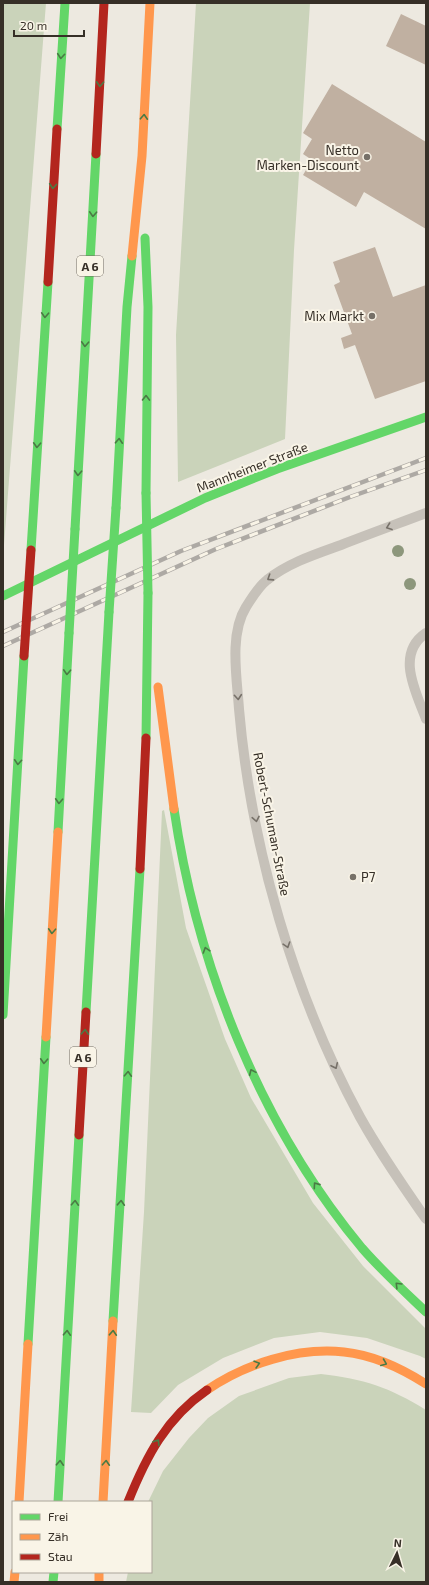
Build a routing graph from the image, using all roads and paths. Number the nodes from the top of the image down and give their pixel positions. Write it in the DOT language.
graph roads {
  1 [pos="65,3"];
  2 [pos="104,3"];
  3 [pos="150,3"];
  4 [pos="142,156"];
  5 [pos="426,417"];
  6 [pos="426,513"];
  7 [pos="3,596"];
  8 [pos="148,621"];
  9 [pos="426,633"];
  10 [pos="21,709"];
  11 [pos="426,719"];
  12 [pos="8,759"];
  13 [pos="3,1015"];
  14 [pos="426,1219"];
  15 [pos="426,1312"];
  16 [pos="426,1384"];
  17 [pos="19,1501"];
  18 [pos="58,1501"];
  19 [pos="104,1501"];
  20 [pos="128,1501"];
  1 -- 10 [label="main road, one-way, bridge"];
  2 -- 17 [label="main road, A 6, one-way, bridge"];
  4 -- 3 [label="main road, A 6, one-way"];
  8 -- 4 [label="main road, A 6, one-way, bridge"];
  18 -- 4 [label="main road, A 6, one-way, bridge"];
  5 -- 7 [label="main road, Mannheimer Straße"];
  6 -- 14 [label="lane, Robert-Schuman-Straße, one-way"];
  15 -- 8 [label="main road, A 6, one-way"];
  19 -- 8 [label="main road, A 6, one-way"];
  9 -- 11 [label="lane"];
  10 -- 12 [label="main road"];
  10 -- 13 [label="main road, one-way"];
  20 -- 16 [label="main road, one-way"];
}
